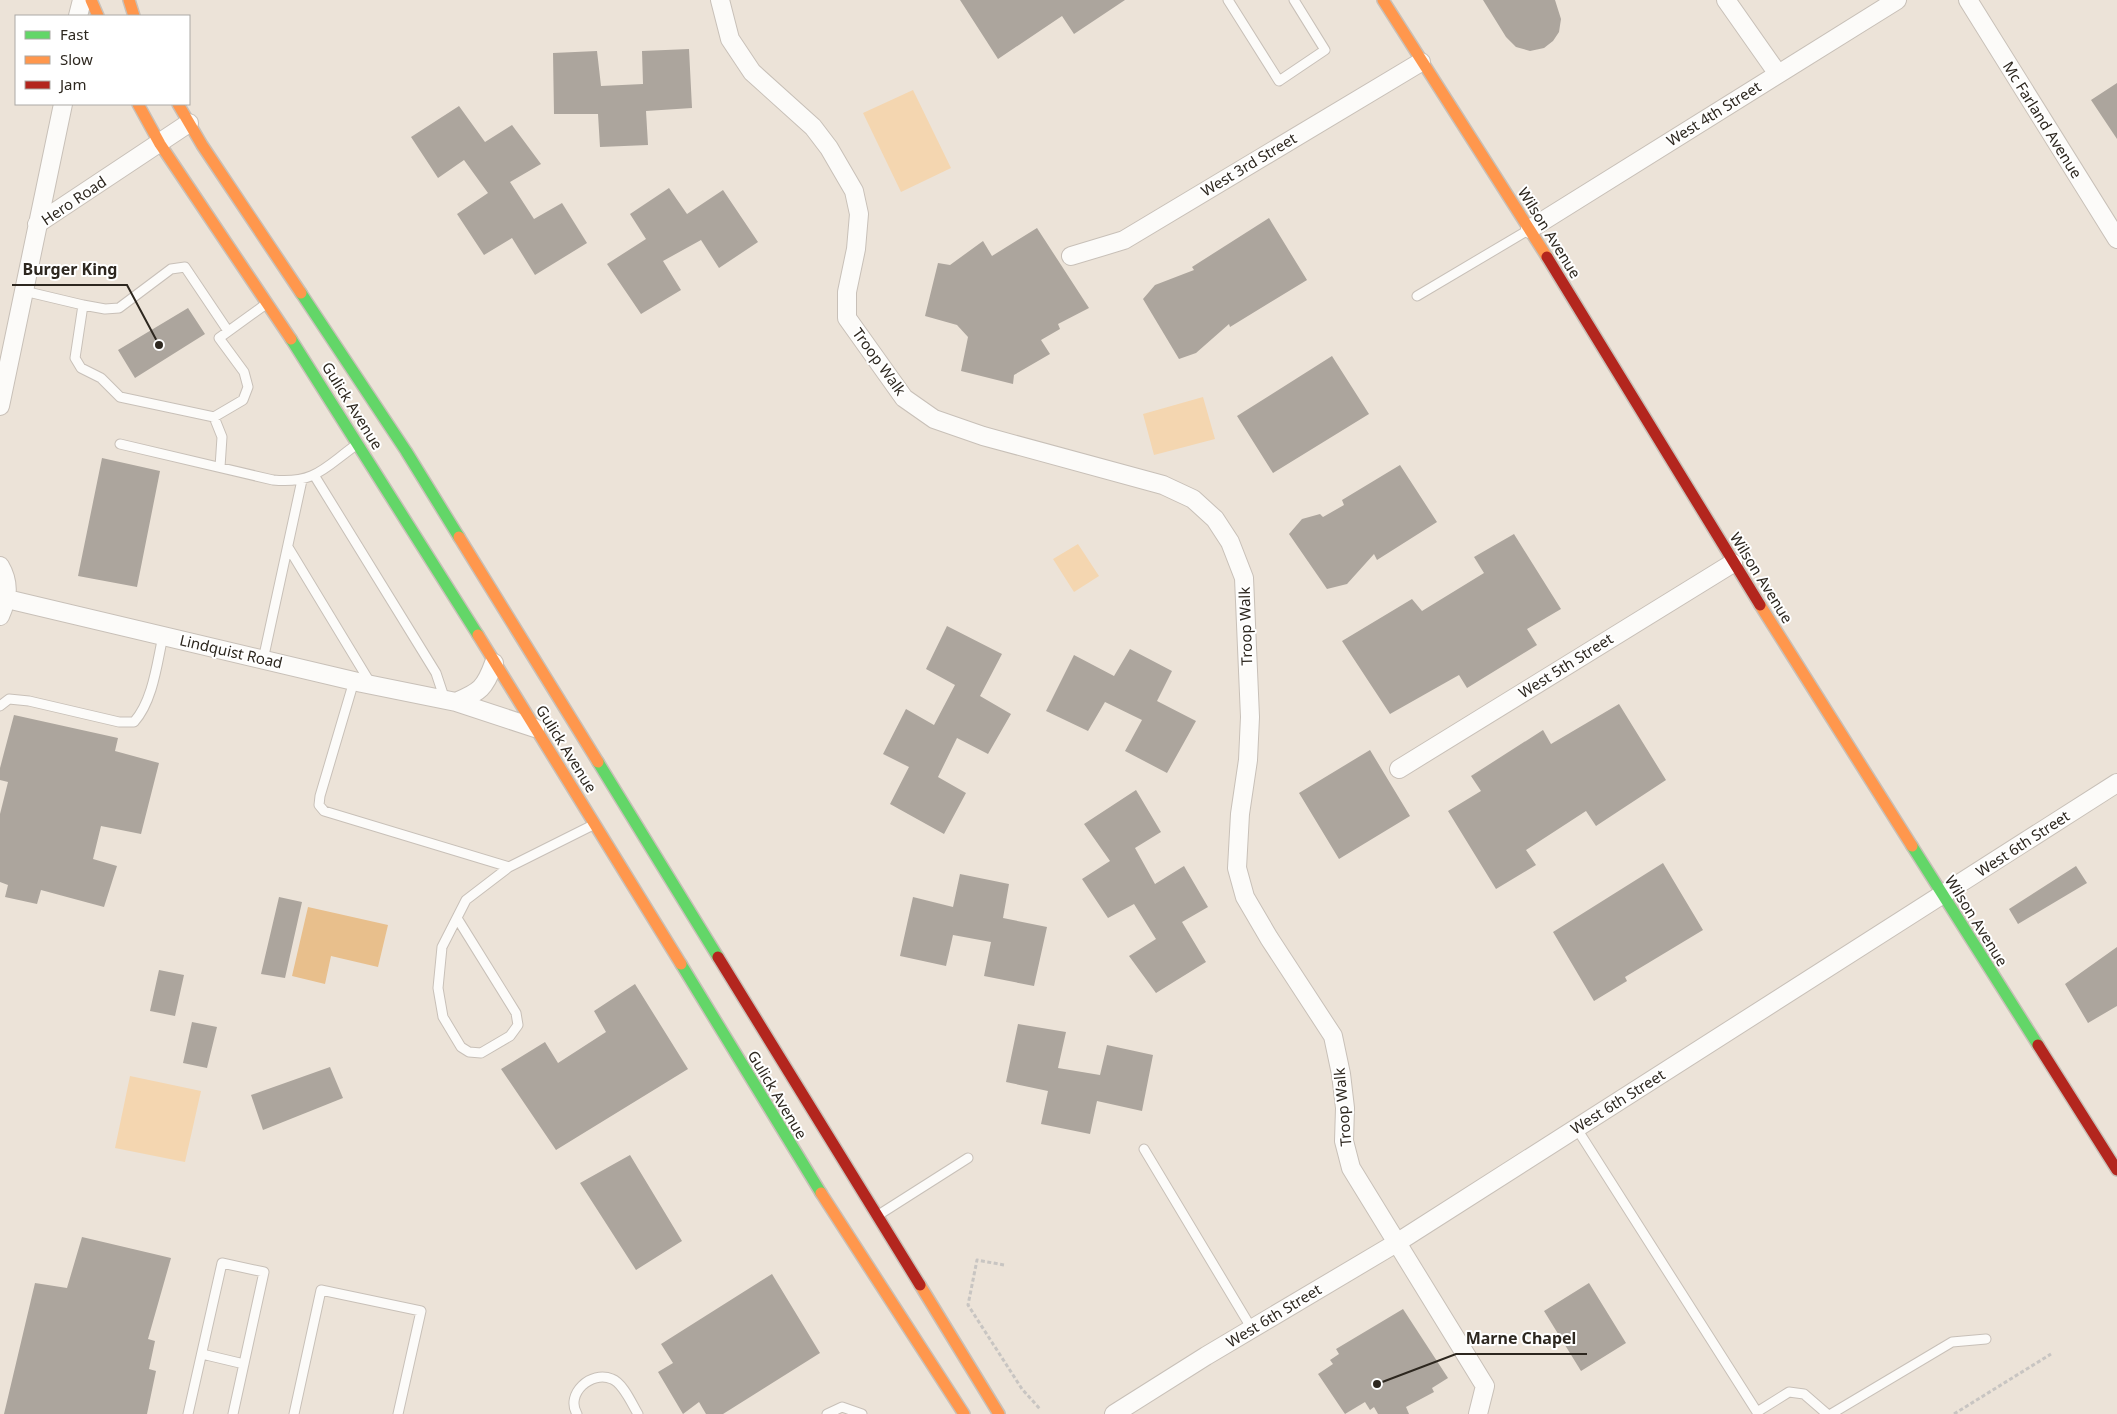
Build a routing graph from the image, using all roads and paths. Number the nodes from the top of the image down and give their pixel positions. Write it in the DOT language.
graph roads {
  1 [pos="82,0"];
  2 [pos="91,0"];
  3 [pos="129,0"];
  4 [pos="720,0"];
  5 [pos="1228,0"];
  6 [pos="1294,0"];
  7 [pos="1383,0"];
  8 [pos="1726,0"];
  9 [pos="1897,0"];
  10 [pos="1968,0"];
  11 [pos="78,15"];
  12 [pos="98,15"];
  13 [pos="134,15"];
  14 [pos="1421,62"];
  15 [pos="1778,74"];
  16 [pos="63,105"];
  17 [pos="139,105"];
  18 [pos="179,105"];
  19 [pos="189,123"];
  20 [pos="160,144"];
  21 [pos="37,224"];
  22 [pos="1530,229"];
  23 [pos="2117,239"];
  24 [pos="1071,256"];
  25 [pos="24,291"];
  26 [pos="1416,296"];
  27 [pos="268,302"];
  28 [pos="83,305"];
  29 [pos="228,331"];
  30 [pos="4,363"];
  31 [pos="0,406"];
  32 [pos="214,417"];
  33 [pos="358,443"];
  34 [pos="120,444"];
  35 [pos="220,467"];
  36 [pos="314,475"];
  37 [pos="302,480"];
  38 [pos="288,547"];
  39 [pos="1733,563"];
  40 [pos="0,566"];
  41 [pos="7,599"];
  42 [pos="0,616"];
  43 [pos="163,636"];
  44 [pos="263,660"];
  45 [pos="494,663"];
  46 [pos="354,681"];
  47 [pos="371,684"];
  48 [pos="450,701"];
  49 [pos="0,706"];
  50 [pos="535,728"];
  51 [pos="1399,769"];
  52 [pos="2117,783"];
  53 [pos="595,824"];
  54 [pos="509,867"];
  55 [pos="1942,896"];
  56 [pos="457,918"];
  57 [pos="1577,1128"];
  58 [pos="1144,1149"];
  59 [pos="968,1158"];
  60 [pos="2117,1170"];
  61 [pos="877,1216"];
  62 [pos="1398,1242"];
  63 [pos="1004,1264"];
  64 [pos="1252,1329"];
  65 [pos="1986,1339"];
  66 [pos="202,1354"];
  67 [pos="2051,1354"];
  68 [pos="244,1364"];
  69 [pos="1040,1409"];
  70 [pos="188,1414"];
  71 [pos="233,1414"];
  72 [pos="294,1414"];
  73 [pos="398,1414"];
  74 [pos="577,1414"];
  75 [pos="638,1414"];
  76 [pos="827,1414"];
  77 [pos="862,1414"];
  78 [pos="964,1414"];
  79 [pos="999,1414"];
  80 [pos="1114,1414"];
  81 [pos="1478,1414"];
  82 [pos="1827,1414"];
  83 [pos="1831,1414"];
  84 [pos="1954,1414"];
  1 -- 11 [label="street"];
  2 -- 12 [label="main road"];
  3 -- 13 [label="main road"];
  4 -- 62 [label="street, Troop Walk"];
  5 -- 6 [label="lane"];
  7 -- 14 [label="main road, Wilson Avenue"];
  8 -- 15 [label="street"];
  9 -- 15 [label="street, West 4th Street"];
  10 -- 23 [label="street, Mc Farland Avenue"];
  14 -- 22 [label="main road, Wilson Avenue"];
  14 -- 24 [label="street, West 3rd Street"];
  15 -- 22 [label="street, West 4th Street"];
  16 -- 21 [label="street"];
  17 -- 20 [label="main road, Gulick Avenue"];
  18 -- 19 [label="main road, Gulick Avenue"];
  19 -- 20 [label="street, Hero Road"];
  19 -- 61 [label="main road, Gulick Avenue"];
  20 -- 21 [label="street, Hero Road"];
  20 -- 27 [label="main road, Gulick Avenue"];
  21 -- 25 [label="street, Hero Road"];
  22 -- 26 [label="lane"];
  22 -- 39 [label="main road, Wilson Avenue"];
  25 -- 28 [label="lane"];
  25 -- 30 [label="street, Hero Road"];
  27 -- 29 [label="lane"];
  27 -- 33 [label="main road, Gulick Avenue"];
  28 -- 29 [label="lane"];
  28 -- 32 [label="lane"];
  29 -- 32 [label="lane"];
  30 -- 31 [label="street, Hero Road"];
  32 -- 35 [label="lane"];
  33 -- 36 [label="lane"];
  33 -- 45 [label="main road, Gulick Avenue"];
  34 -- 35 [label="lane"];
  35 -- 37 [label="lane"];
  36 -- 37 [label="lane"];
  36 -- 48 [label="lane"];
  37 -- 38 [label="lane"];
  38 -- 44 [label="lane"];
  38 -- 47 [label="lane"];
  39 -- 51 [label="street, West 5th Street"];
  39 -- 55 [label="main road, Wilson Avenue"];
  40 -- 41 [label="street"];
  41 -- 42 [label="street"];
  41 -- 43 [label="street, Lindquist Road"];
  43 -- 44 [label="street, Lindquist Road"];
  43 -- 49 [label="lane"];
  44 -- 46 [label="street, Lindquist Road"];
  45 -- 48 [label="street"];
  45 -- 50 [label="main road, Gulick Avenue"];
  46 -- 47 [label="street, Lindquist Road"];
  46 -- 54 [label="lane"];
  47 -- 48 [label="street, Lindquist Road"];
  48 -- 50 [label="street, Lindquist Road"];
  50 -- 53 [label="main road, Gulick Avenue"];
  52 -- 55 [label="street, West 6th Street"];
  53 -- 54 [label="lane"];
  53 -- 78 [label="main road, Gulick Avenue"];
  54 -- 56 [label="lane"];
  55 -- 57 [label="street, West 6th Street"];
  55 -- 60 [label="main road, Wilson Avenue"];
  56 -- 56 [label="lane"];
  57 -- 62 [label="street, West 6th Street"];
  57 -- 82 [label="lane"];
  58 -- 64 [label="lane"];
  59 -- 61 [label="lane"];
  61 -- 79 [label="main road, Gulick Avenue"];
  62 -- 64 [label="street, West 6th Street"];
  62 -- 81 [label="street, Troop Walk"];
  63 -- 69 [label="path"];
  64 -- 80 [label="street, West 6th Street"];
  65 -- 83 [label="lane"];
  66 -- 68 [label="lane"];
  66 -- 68 [label="lane"];
  66 -- 70 [label="lane"];
  67 -- 84 [label="path"];
  68 -- 71 [label="lane"];
  72 -- 73 [label="lane"];
  74 -- 75 [label="lane"];
  76 -- 77 [label="lane"];
}
